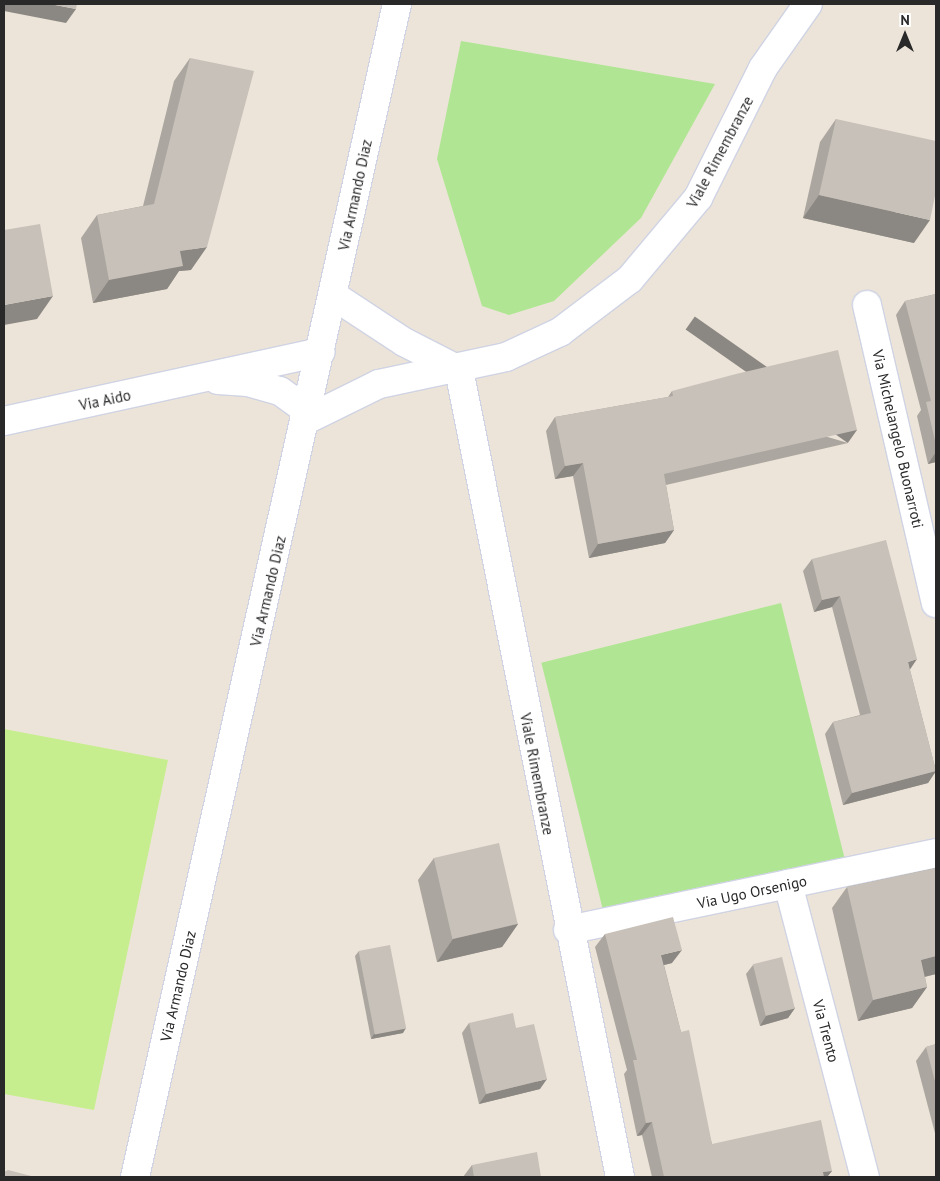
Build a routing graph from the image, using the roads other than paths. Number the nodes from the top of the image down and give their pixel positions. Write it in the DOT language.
graph roads {
  1 [pos="397,4"];
  2 [pos="808,4"];
  3 [pos="334,296"];
  4 [pos="866,305"];
  5 [pos="322,352"];
  6 [pos="459,370"];
  7 [pos="206,379"];
  8 [pos="306,420"];
  9 [pos="4,421"];
  10 [pos="936,603"];
  11 [pos="936,853"];
  12 [pos="788,884"];
  13 [pos="568,930"];
  14 [pos="135,1177"];
  15 [pos="620,1177"];
  16 [pos="865,1177"];
  1 -- 3 [label="street, Via Armando Diaz"];
  2 -- 6 [label="street, Viale Rimembranze"];
  3 -- 5 [label="street, Via Armando Diaz"];
  3 -- 6 [label="street"];
  4 -- 10 [label="street, Via Michelangelo Buonarroti"];
  5 -- 7 [label="street, Via Aido"];
  5 -- 8 [label="street, Via Armando Diaz"];
  6 -- 8 [label="street, Viale Rimembranze"];
  6 -- 13 [label="street, Viale Rimembranze"];
  7 -- 8 [label="street, Via Aido"];
  7 -- 9 [label="street, Via Aido"];
  8 -- 14 [label="street, Via Armando Diaz"];
  11 -- 12 [label="street, Via Ugo Orsenigo"];
  12 -- 13 [label="street, Via Ugo Orsenigo"];
  12 -- 16 [label="street, Via Trento"];
  13 -- 15 [label="street, Viale Rimembranze"];
}
